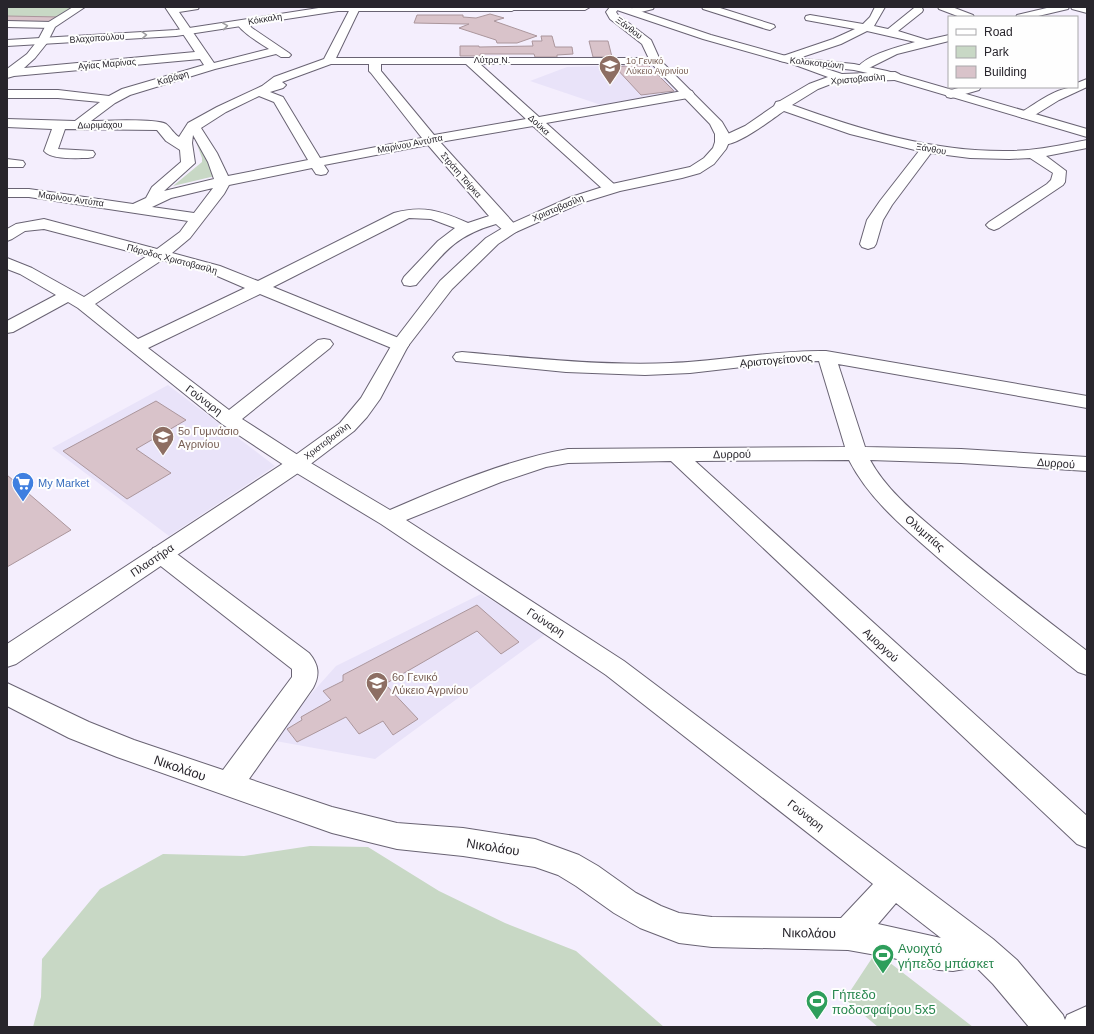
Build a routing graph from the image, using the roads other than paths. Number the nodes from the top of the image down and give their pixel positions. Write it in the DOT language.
graph roads {
  1 [pos="80,7"];
  2 [pos="194,7"];
  3 [pos="512,7"];
  4 [pos="585,7"];
  5 [pos="617,7"];
  6 [pos="649,7"];
  7 [pos="707,7"];
  8 [pos="880,7"];
  9 [pos="943,7"];
  10 [pos="1064,7"];
  11 [pos="1076,7"];
  12 [pos="171,8"];
  13 [pos="355,8"];
  14 [pos="438,8"];
  15 [pos="918,10"];
  16 [pos="1087,10"];
  17 [pos="633,11"];
  18 [pos="966,16"];
  19 [pos="1025,16"];
  20 [pos="810,18"];
  21 [pos="241,23"];
  22 [pos="7,24"];
  23 [pos="52,24"];
  24 [pos="770,27"];
  25 [pos="866,27"];
  26 [pos="186,32"];
  27 [pos="890,32"];
  28 [pos="948,38"];
  29 [pos="43,41"];
  30 [pos="7,43"];
  31 [pos="926,43"];
  32 [pos="278,50"];
  33 [pos="202,55"];
  34 [pos="468,60"];
  35 [pos="788,60"];
  36 [pos="329,61"];
  37 [pos="375,61"];
  38 [pos="655,61"];
  39 [pos="211,67"];
  40 [pos="863,68"];
  41 [pos="308,70"];
  42 [pos="9,74"];
  43 [pos="895,76"];
  44 [pos="841,78"];
  45 [pos="972,88"];
  46 [pos="1075,88"];
  47 [pos="263,90"];
  48 [pos="7,94"];
  49 [pos="951,94"];
  50 [pos="691,98"];
  51 [pos="111,100"];
  52 [pos="780,106"];
  53 [pos="1026,115"];
  54 [pos="7,123"];
  55 [pos="60,125"];
  56 [pos="78,125"];
  57 [pos="539,125"];
  58 [pos="194,126"];
  59 [pos="1087,136"];
  60 [pos="722,142"];
  61 [pos="435,144"];
  62 [pos="186,148"];
  63 [pos="927,149"];
  64 [pos="88,154"];
  65 [pos="1035,155"];
  66 [pos="319,166"];
  67 [pos="220,186"];
  68 [pos="610,188"];
  69 [pos="7,193"];
  70 [pos="150,206"];
  71 [pos="199,218"];
  72 [pos="505,223"];
  73 [pos="994,225"];
  74 [pos="467,228"];
  75 [pos="7,236"];
  76 [pos="868,244"];
  77 [pos="160,255"];
  78 [pos="7,263"];
  79 [pos="410,281"];
  80 [pos="258,288"];
  81 [pos="76,299"];
  82 [pos="7,328"];
  83 [pos="324,344"];
  84 [pos="400,345"];
  85 [pos="136,348"];
  86 [pos="826,356"];
  87 [pos="462,357"];
  88 [pos="1087,402"];
  89 [pos="229,420"];
  90 [pos="857,453"];
  91 [pos="676,455"];
  92 [pos="297,464"];
  93 [pos="1087,464"];
  94 [pos="388,519"];
  95 [pos="161,554"];
  96 [pos="7,657"];
  97 [pos="1087,665"];
  98 [pos="7,694"];
  99 [pos="228,784"];
  100 [pos="1087,835"];
  101 [pos="894,883"];
  102 [pos="848,934"];
  103 [pos="982,950"];
  104 [pos="1087,1023"];
  105 [pos="1051,1027"];
  106 [pos="1079,1027"];
  1 -- 23 [label="street"];
  2 -- 12 [label="street"];
  3 -- 4 [label="street, Κόκκαλη"];
  3 -- 14 [label="street, Κόκκαλη"];
  5 -- 17 [label="street, Κολοκοτρώνη"];
  5 -- 38 [label="street, Ξάνθου"];
  6 -- 17 [label="street"];
  7 -- 24 [label="street"];
  8 -- 25 [label="street"];
  9 -- 18 [label="street"];
  10 -- 19 [label="street"];
  11 -- 16 [label="street"];
  12 -- 26 [label="street"];
  13 -- 14 [label="street, Κόκκαλη"];
  13 -- 21 [label="street, Κόκκαλη"];
  13 -- 36 [label="street"];
  15 -- 27 [label="street"];
  17 -- 35 [label="street, Κολοκοτρώνη"];
  20 -- 25 [label="street"];
  26 -- 21 [label="street, Κόκκαλη, one-way"];
  21 -- 32 [label="street"];
  22 -- 23 [label="street"];
  23 -- 29 [label="street"];
  25 -- 27 [label="street"];
  25 -- 35 [label="street"];
  29 -- 26 [label="street, Βλαχοπούλου, one-way"];
  26 -- 33 [label="street"];
  27 -- 31 [label="street"];
  28 -- 31 [label="street"];
  29 -- 30 [label="street, Βλαχοπούλου"];
  29 -- 42 [label="street"];
  31 -- 40 [label="street"];
  32 -- 39 [label="street, Καβάφη"];
  32 -- 41 [label="street"];
  33 -- 39 [label="street"];
  33 -- 42 [label="street, Αγίας Μαρίνας"];
  34 -- 37 [label="street, Λύτρα Ν."];
  34 -- 38 [label="street, Λύτρα Ν."];
  34 -- 57 [label="street, Δούκα"];
  35 -- 40 [label="street, Κολοκοτρώνη"];
  35 -- 44 [label="street"];
  36 -- 37 [label="street, Λύτρα Ν."];
  36 -- 41 [label="street"];
  37 -- 61 [label="street, Στράτη Τσίρκα"];
  38 -- 50 [label="street, Ξάνθου"];
  39 -- 51 [label="street, Καβάφη"];
  40 -- 43 [label="street, Κολοκοτρώνη"];
  41 -- 47 [label="street"];
  43 -- 44 [label="street, Χριστοβασίλη"];
  43 -- 49 [label="street, Κολοκοτρώνη"];
  44 -- 52 [label="street, Χριστοβασίλη"];
  45 -- 49 [label="street"];
  46 -- 53 [label="street"];
  47 -- 58 [label="street"];
  47 -- 66 [label="street"];
  48 -- 51 [label="street"];
  49 -- 53 [label="street, Κολοκοτρώνη"];
  50 -- 57 [label="street, Μαρίνου Αντύπα"];
  50 -- 60 [label="street, Ξάνθου"];
  51 -- 56 [label="street, Καβάφη"];
  52 -- 60 [label="street, Χριστοβασίλη"];
  52 -- 63 [label="street, Ξάνθου"];
  53 -- 59 [label="street, Κολοκοτρώνη"];
  54 -- 55 [label="street, Δωριμάχου"];
  55 -- 56 [label="street, Δωριμάχου"];
  55 -- 64 [label="street"];
  56 -- 62 [label="street, Δωριμάχου"];
  57 -- 61 [label="street, Μαρίνου Αντύπα"];
  57 -- 68 [label="street, Δούκα"];
  58 -- 62 [label="street"];
  58 -- 67 [label="street"];
  59 -- 65 [label="street, Ξάνθου"];
  60 -- 68 [label="street, Χριστοβασίλη"];
  61 -- 66 [label="street, Μαρίνου Αντύπα"];
  61 -- 72 [label="street, Στράτη Τσίρκα"];
  62 -- 70 [label="street"];
  63 -- 65 [label="street, Ξάνθου"];
  63 -- 76 [label="street"];
  65 -- 73 [label="street"];
  66 -- 67 [label="street, Μαρίνου Αντύπα"];
  67 -- 70 [label="street, Μαρίνου Αντύπα"];
  67 -- 71 [label="street"];
  68 -- 72 [label="street, Χριστοβασίλη"];
  69 -- 70 [label="street, Μαρίνου Αντύπα"];
  70 -- 71 [label="street, Μαρίνου Αντύπα"];
  71 -- 77 [label="street"];
  72 -- 74 [label="street"];
  72 -- 84 [label="street, Χριστοβασίλη"];
  74 -- 79 [label="street"];
  74 -- 80 [label="street"];
  75 -- 77 [label="street, Πάροδος Χριστοβασίλη"];
  77 -- 80 [label="street, Πάροδος Χριστοβασίλη"];
  77 -- 81 [label="street"];
  78 -- 81 [label="street, Γούναρη"];
  80 -- 84 [label="street, Πάροδος Χριστοβασίλη"];
  80 -- 85 [label="street"];
  81 -- 82 [label="street"];
  81 -- 85 [label="street, Γούναρη"];
  83 -- 89 [label="street"];
  84 -- 92 [label="street, Χριστοβασίλη"];
  85 -- 89 [label="street, Γούναρη"];
  86 -- 87 [label="street, Αριστογείτονος"];
  86 -- 88 [label="street, Αριστογείτονος"];
  86 -- 90 [label="street, Ολυμπίας"];
  89 -- 92 [label="street, Γούναρη"];
  90 -- 91 [label="street, Δυρρού"];
  90 -- 93 [label="street, Δυρρού"];
  90 -- 97 [label="street, Ολυμπίας"];
  91 -- 94 [label="street, Δυρρού"];
  91 -- 100 [label="street, Αμοργού"];
  92 -- 94 [label="street, Γούναρη"];
  92 -- 95 [label="street, Πλαστήρα"];
  94 -- 101 [label="street, Γούναρη"];
  95 -- 96 [label="street, Πλαστήρα"];
  95 -- 99 [label="street"];
  98 -- 99 [label="street, Νικολάου"];
  99 -- 102 [label="street, Νικολάου"];
  101 -- 102 [label="street"];
  101 -- 103 [label="street, Γούναρη"];
  102 -- 103 [label="street, Νικολάου"];
  103 -- 105 [label="street, Γούναρη"];
  104 -- 106 [label="street"];
}
